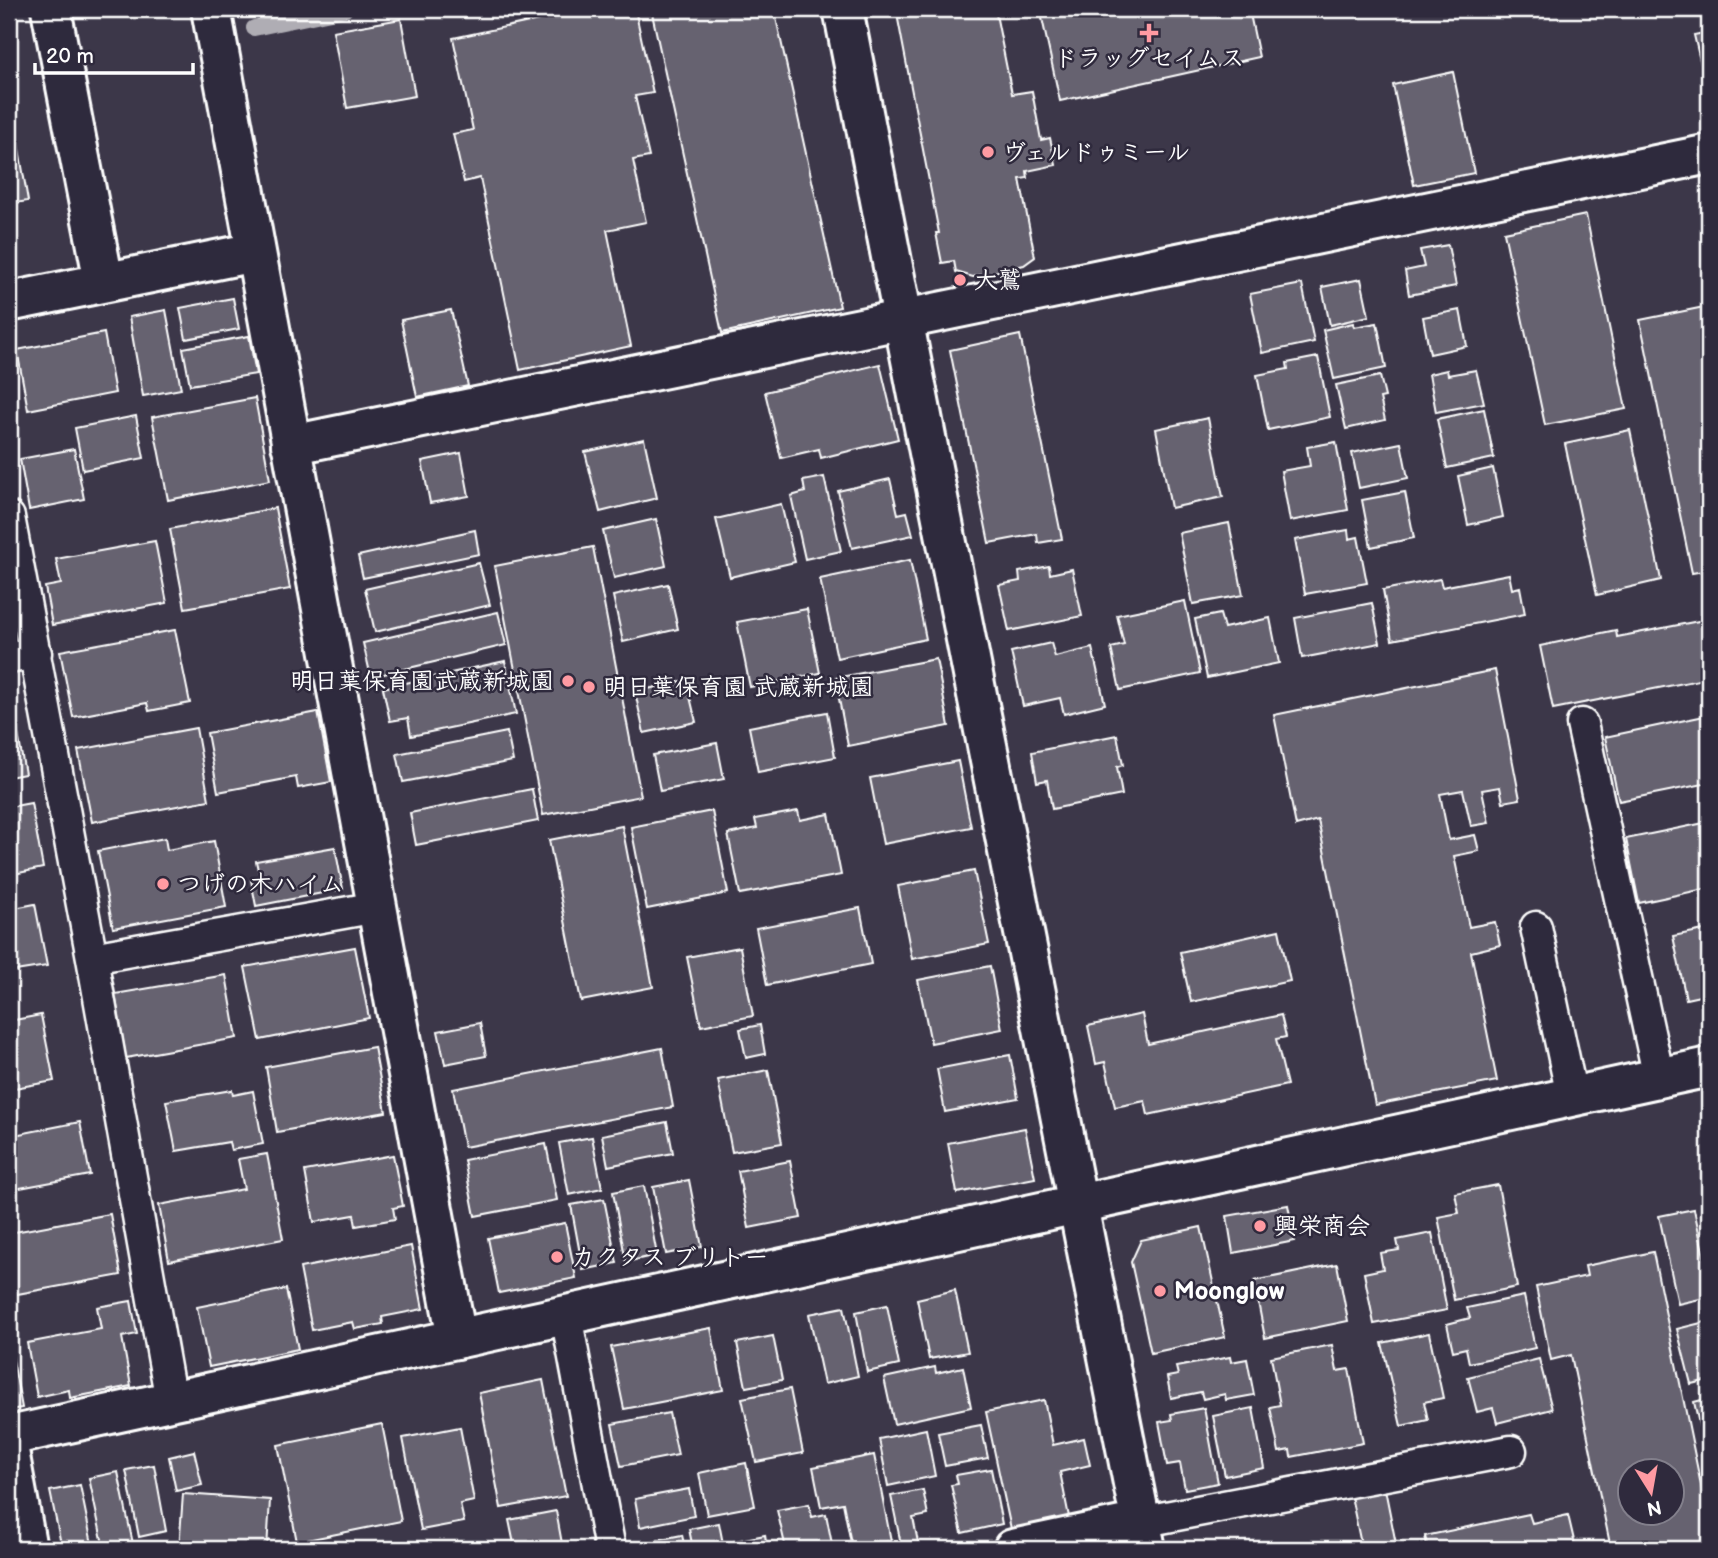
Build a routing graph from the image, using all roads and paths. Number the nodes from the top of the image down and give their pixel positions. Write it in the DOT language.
graph roads {
  1 [pos="51,9"];
  2 [pos="211,9"];
  3 [pos="843,9"];
  4 [pos="1709,154"];
  5 [pos="255,252"];
  6 [pos="104,282"];
  7 [pos="9,302"];
  8 [pos="903,321"];
  9 [pos="291,444"];
  10 [pos="9,517"];
  11 [pos="22,656"];
  12 [pos="1582,724"];
  13 [pos="377,907"];
  14 [pos="1536,926"];
  15 [pos="93,958"];
  16 [pos="1709,1067"];
  17 [pos="1659,1078"];
  18 [pos="1572,1096"];
  19 [pos="1079,1204"];
  20 [pos="566,1315"];
  21 [pos="457,1339"];
  22 [pos="171,1401"];
  23 [pos="9,1436"];
  24 [pos="9,1451"];
  25 [pos="1511,1451"];
  26 [pos="1143,1536"];
  27 [pos="27,1549"];
  28 [pos="610,1549"];
  29 [pos="1013,1549"];
  1 -- 6 [label="street"];
  2 -- 5 [label="street"];
  3 -- 8 [label="street"];
  4 -- 8 [label="street"];
  5 -- 6 [label="street"];
  5 -- 9 [label="street"];
  6 -- 7 [label="street"];
  8 -- 9 [label="street"];
  8 -- 19 [label="street"];
  9 -- 13 [label="street"];
  10 -- 11 [label="lane"];
  11 -- 15 [label="lane"];
  12 -- 17 [label="lane"];
  13 -- 15 [label="lane"];
  13 -- 21 [label="street"];
  14 -- 18 [label="lane"];
  15 -- 22 [label="lane"];
  16 -- 17 [label="street"];
  17 -- 18 [label="street"];
  18 -- 19 [label="street"];
  19 -- 20 [label="street"];
  19 -- 26 [label="street"];
  20 -- 21 [label="street"];
  20 -- 28 [label="lane"];
  21 -- 22 [label="street"];
  22 -- 23 [label="street"];
  24 -- 27 [label="street"];
  25 -- 26 [label="lane"];
  26 -- 29 [label="street"];
}
